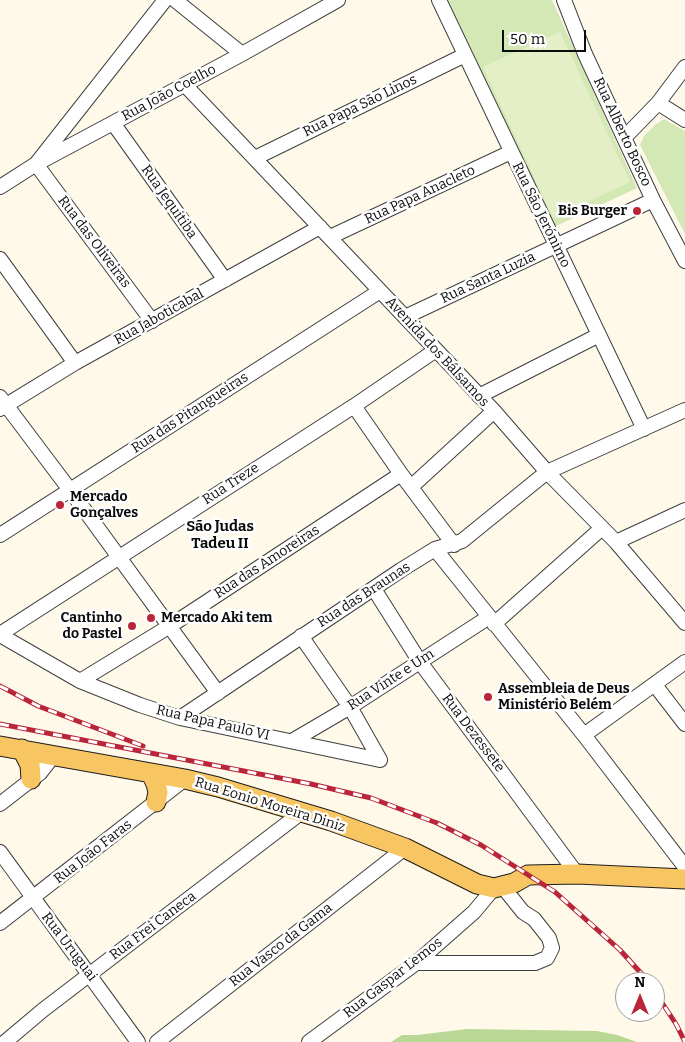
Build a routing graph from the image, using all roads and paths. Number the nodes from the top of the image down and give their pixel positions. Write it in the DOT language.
graph roads {
  1 [pos="165,0"];
  2 [pos="175,0"];
  3 [pos="338,0"];
  4 [pos="439,0"];
  5 [pos="564,0"];
  6 [pos="242,54"];
  7 [pos="465,55"];
  8 [pos="685,67"];
  9 [pos="185,85"];
  10 [pos="658,103"];
  11 [pos="685,120"];
  12 [pos="113,123"];
  13 [pos="625,136"];
  14 [pos="511,152"];
  15 [pos="254,158"];
  16 [pos="36,164"];
  17 [pos="0,187"];
  18 [pos="653,200"];
  19 [pos="325,232"];
  20 [pos="556,246"];
  21 [pos="0,259"];
  22 [pos="685,261"];
  23 [pos="225,280"];
  24 [pos="380,291"];
  25 [pos="405,317"];
  26 [pos="152,321"];
  27 [pos="599,335"];
  28 [pos="436,350"];
  29 [pos="75,363"];
  30 [pos="479,396"];
  31 [pos="2,404"];
  32 [pos="354,406"];
  33 [pos="685,410"];
  34 [pos="494,411"];
  35 [pos="644,429"];
  36 [pos="547,472"];
  37 [pos="401,474"];
  38 [pos="411,486"];
  39 [pos="70,490"];
  40 [pos="685,510"];
  41 [pos="602,528"];
  42 [pos="0,535"];
  43 [pos="616,542"];
  44 [pos="454,545"];
  45 [pos="436,549"];
  46 [pos="118,556"];
  47 [pos="374,589"];
  48 [pos="491,620"];
  49 [pos="685,623"];
  50 [pos="170,626"];
  51 [pos="0,634"];
  52 [pos="301,636"];
  53 [pos="420,662"];
  54 [pos="685,662"];
  55 [pos="80,681"];
  56 [pos="655,684"];
  57 [pos="218,692"];
  58 [pos="350,707"];
  59 [pos="180,718"];
  60 [pos="685,724"];
  61 [pos="584,735"];
  62 [pos="292,741"];
  63 [pos="0,746"];
  64 [pos="22,749"];
  65 [pos="54,755"];
  66 [pos="151,773"];
  67 [pos="31,779"];
  68 [pos="185,780"];
  69 [pos="156,802"];
  70 [pos="0,804"];
  71 [pos="302,812"];
  72 [pos="405,848"];
  73 [pos="0,852"];
  74 [pos="685,867"];
  75 [pos="577,874"];
  76 [pos="685,879"];
  77 [pos="499,887"];
  78 [pos="33,899"];
  79 [pos="0,923"];
  80 [pos="416,963"];
  81 [pos="90,974"];
  82 [pos="5,1042"];
  83 [pos="138,1042"];
  84 [pos="157,1042"];
  85 [pos="309,1042"];
  1 -- 16 [label="street"];
  2 -- 6 [label="street"];
  3 -- 6 [label="street, Rua João Coelho"];
  4 -- 7 [label="street, Rua São Jerónimo"];
  5 -- 13 [label="street, Rua Alberto Bosco"];
  6 -- 9 [label="street, Rua João Coelho"];
  7 -- 14 [label="street, Rua São Jerónimo"];
  7 -- 15 [label="street, Rua Papa São Linos"];
  8 -- 10 [label="street"];
  9 -- 12 [label="street, Rua João Coelho"];
  9 -- 15 [label="street, Avenida dos Bálsamos"];
  10 -- 11 [label="street"];
  10 -- 13 [label="street"];
  12 -- 16 [label="street, Rua João Coelho"];
  12 -- 23 [label="street, Rua Jequitiba"];
  13 -- 18 [label="street, Rua Alberto Bosco"];
  14 -- 19 [label="street, Rua Papa Anacleto"];
  14 -- 20 [label="street, Rua São Jerónimo"];
  15 -- 19 [label="street, Avenida dos Bálsamos"];
  16 -- 17 [label="street, Rua João Coelho"];
  16 -- 26 [label="street, Rua das Oliveiras"];
  18 -- 20 [label="street, Rua Santa Luzia"];
  18 -- 22 [label="street, Rua Alberto Bosco"];
  19 -- 23 [label="street, Rua Jaboticabal"];
  19 -- 24 [label="street, Avenida dos Bálsamos"];
  20 -- 25 [label="street, Rua Santa Luzia"];
  20 -- 27 [label="street, Rua São Jerónimo"];
  21 -- 29 [label="street"];
  23 -- 26 [label="street, Rua Jaboticabal"];
  24 -- 25 [label="street, Avenida dos Bálsamos"];
  24 -- 39 [label="street, Rua das Pitangueiras"];
  25 -- 28 [label="street, Avenida dos Bálsamos"];
  26 -- 29 [label="street, Rua Jaboticabal"];
  27 -- 30 [label="street"];
  27 -- 35 [label="street, Rua São Jerónimo"];
  28 -- 30 [label="street, Avenida dos Bálsamos"];
  28 -- 32 [label="street, Rua Treze"];
  29 -- 31 [label="street, Rua Jaboticabal"];
  30 -- 34 [label="street, Avenida dos Bálsamos"];
  31 -- 39 [label="street"];
  32 -- 37 [label="street"];
  32 -- 46 [label="street, Rua Treze"];
  33 -- 35 [label="street, Rua das Braunas"];
  34 -- 36 [label="street, Avenida dos Bálsamos"];
  34 -- 38 [label="street"];
  35 -- 36 [label="street, Rua das Braunas"];
  36 -- 41 [label="street, Avenida dos Bálsamos"];
  36 -- 44 [label="street, Rua das Braunas"];
  37 -- 38 [label="street"];
  37 -- 50 [label="street, Rua das Amoreiras"];
  38 -- 44 [label="street"];
  39 -- 42 [label="street, Rua das Pitangueiras"];
  39 -- 46 [label="street"];
  40 -- 43 [label="street"];
  41 -- 43 [label="street, Avenida dos Bálsamos"];
  41 -- 48 [label="street, Rua Vinte e Um"];
  43 -- 49 [label="street, Avenida dos Bálsamos"];
  44 -- 45 [label="street, Rua das Braunas"];
  45 -- 47 [label="street, Rua das Braunas"];
  45 -- 48 [label="street"];
  46 -- 50 [label="street"];
  46 -- 51 [label="street, Rua Treze"];
  47 -- 52 [label="street, Rua das Braunas"];
  47 -- 53 [label="street, Rua Dezessete"];
  48 -- 53 [label="street, Rua Vinte e Um"];
  48 -- 61 [label="street"];
  50 -- 55 [label="street, Rua das Amoreiras"];
  50 -- 57 [label="street"];
  51 -- 55 [label="street, Rua Papa Paulo VI"];
  52 -- 57 [label="street, Rua das Braunas"];
  52 -- 58 [label="street"];
  53 -- 58 [label="street, Rua Vinte e Um"];
  53 -- 75 [label="street, Rua Dezessete"];
  54 -- 56 [label="street"];
  55 -- 59 [label="street, Rua Papa Paulo VI"];
  56 -- 60 [label="street"];
  56 -- 61 [label="street"];
  57 -- 59 [label="street, Rua das Braunas"];
  58 -- 62 [label="street, Rua Vinte e Um"];
  58 -- 62 [label="street, Rua Papa Paulo VI"];
  59 -- 62 [label="street, Rua Papa Paulo VI"];
  61 -- 74 [label="street"];
  63 -- 64 [label="main road, Rua Eonio Moreira Diniz"];
  64 -- 65 [label="main road, Rua Eonio Moreira Diniz"];
  64 -- 67 [label="main road"];
  65 -- 66 [label="main road, Rua Eonio Moreira Diniz"];
  65 -- 67 [label="street"];
  66 -- 68 [label="main road, Rua Eonio Moreira Diniz"];
  66 -- 69 [label="main road"];
  67 -- 70 [label="street"];
  68 -- 69 [label="street, Rua João Faras"];
  68 -- 71 [label="main road, Rua Eonio Moreira Diniz"];
  69 -- 78 [label="street, Rua João Faras"];
  71 -- 72 [label="main road, Rua Eonio Moreira Diniz"];
  71 -- 81 [label="street, Rua Frei Caneca"];
  72 -- 77 [label="main road, Rua Eonio Moreira Diniz"];
  72 -- 84 [label="street, Rua Vasco da Gama"];
  73 -- 78 [label="street, Rua Uruguai"];
  75 -- 76 [label="main road"];
  75 -- 77 [label="main road"];
  77 -- 80 [label="street, Rua Gaspar Lemos"];
  77 -- 80 [label="street"];
  78 -- 79 [label="street, Rua João Faras"];
  78 -- 81 [label="street, Rua Uruguai"];
  80 -- 85 [label="street, Rua Gaspar Lemos"];
  81 -- 82 [label="street, Rua Frei Caneca"];
  81 -- 83 [label="street, Rua Uruguai"];
}
